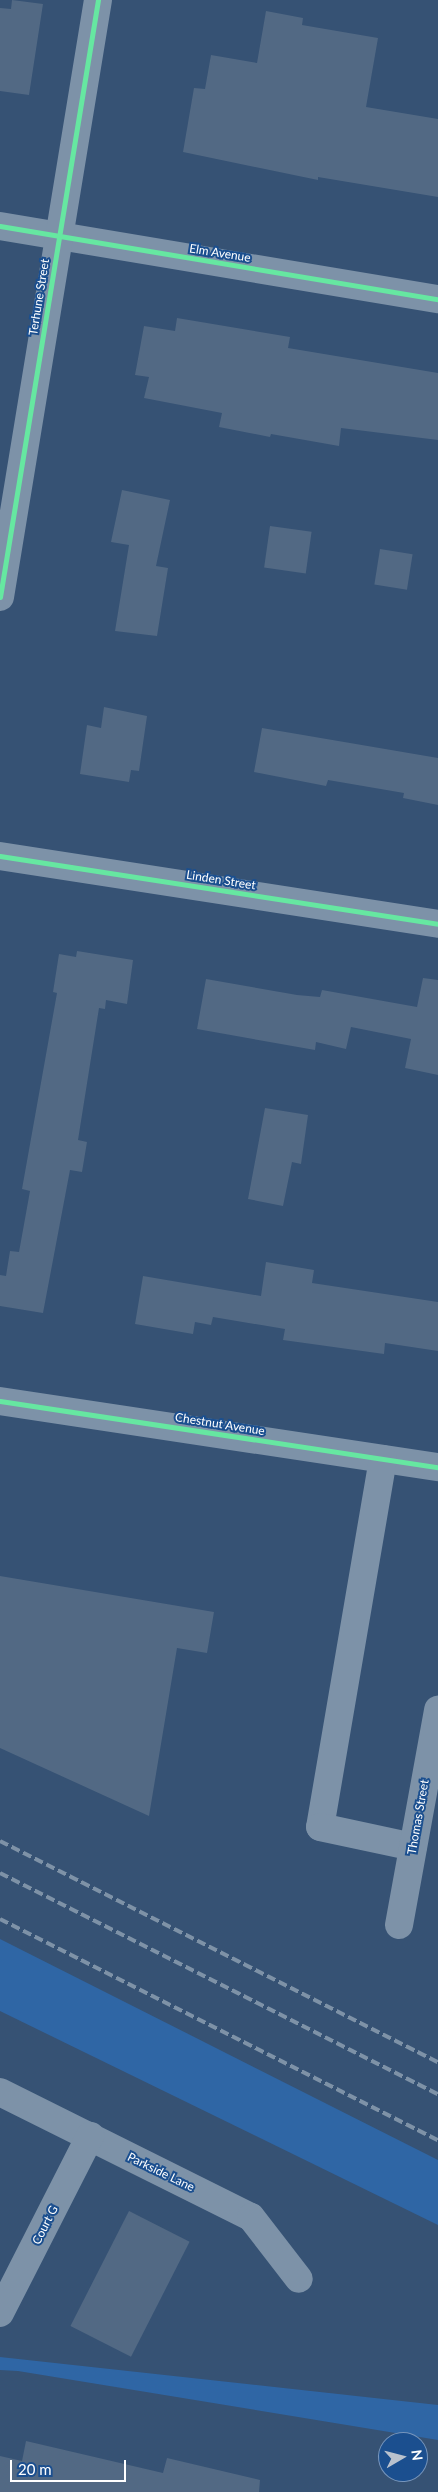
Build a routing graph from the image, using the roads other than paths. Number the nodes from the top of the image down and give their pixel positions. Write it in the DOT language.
graph roads {
  1 [pos="98,0"];
  2 [pos="0,226"];
  3 [pos="59,237"];
  4 [pos="438,298"];
  5 [pos="0,597"];
  6 [pos="0,856"];
  7 [pos="438,924"];
  8 [pos="0,1401"];
  9 [pos="383,1459"];
  10 [pos="438,1467"];
  11 [pos="438,1710"];
  12 [pos="413,1846"];
  13 [pos="399,1925"];
  14 [pos="0,2092"];
  15 [pos="90,2136"];
  16 [pos="299,2279"];
  17 [pos="0,2313"];
  1 -- 3 [label="street, Terhune Street"];
  2 -- 3 [label="street, Elm Avenue"];
  3 -- 4 [label="street, Elm Avenue"];
  3 -- 5 [label="street, Terhune Street"];
  6 -- 7 [label="street, Linden Street"];
  8 -- 9 [label="street, Chestnut Avenue"];
  9 -- 10 [label="street, Chestnut Avenue"];
  9 -- 12 [label="street"];
  11 -- 12 [label="street, Thomas Street"];
  12 -- 13 [label="street, Thomas Street"];
  14 -- 15 [label="street, Parkside Lane"];
  15 -- 16 [label="street, Parkside Lane"];
  15 -- 17 [label="street, Court G"];
}
